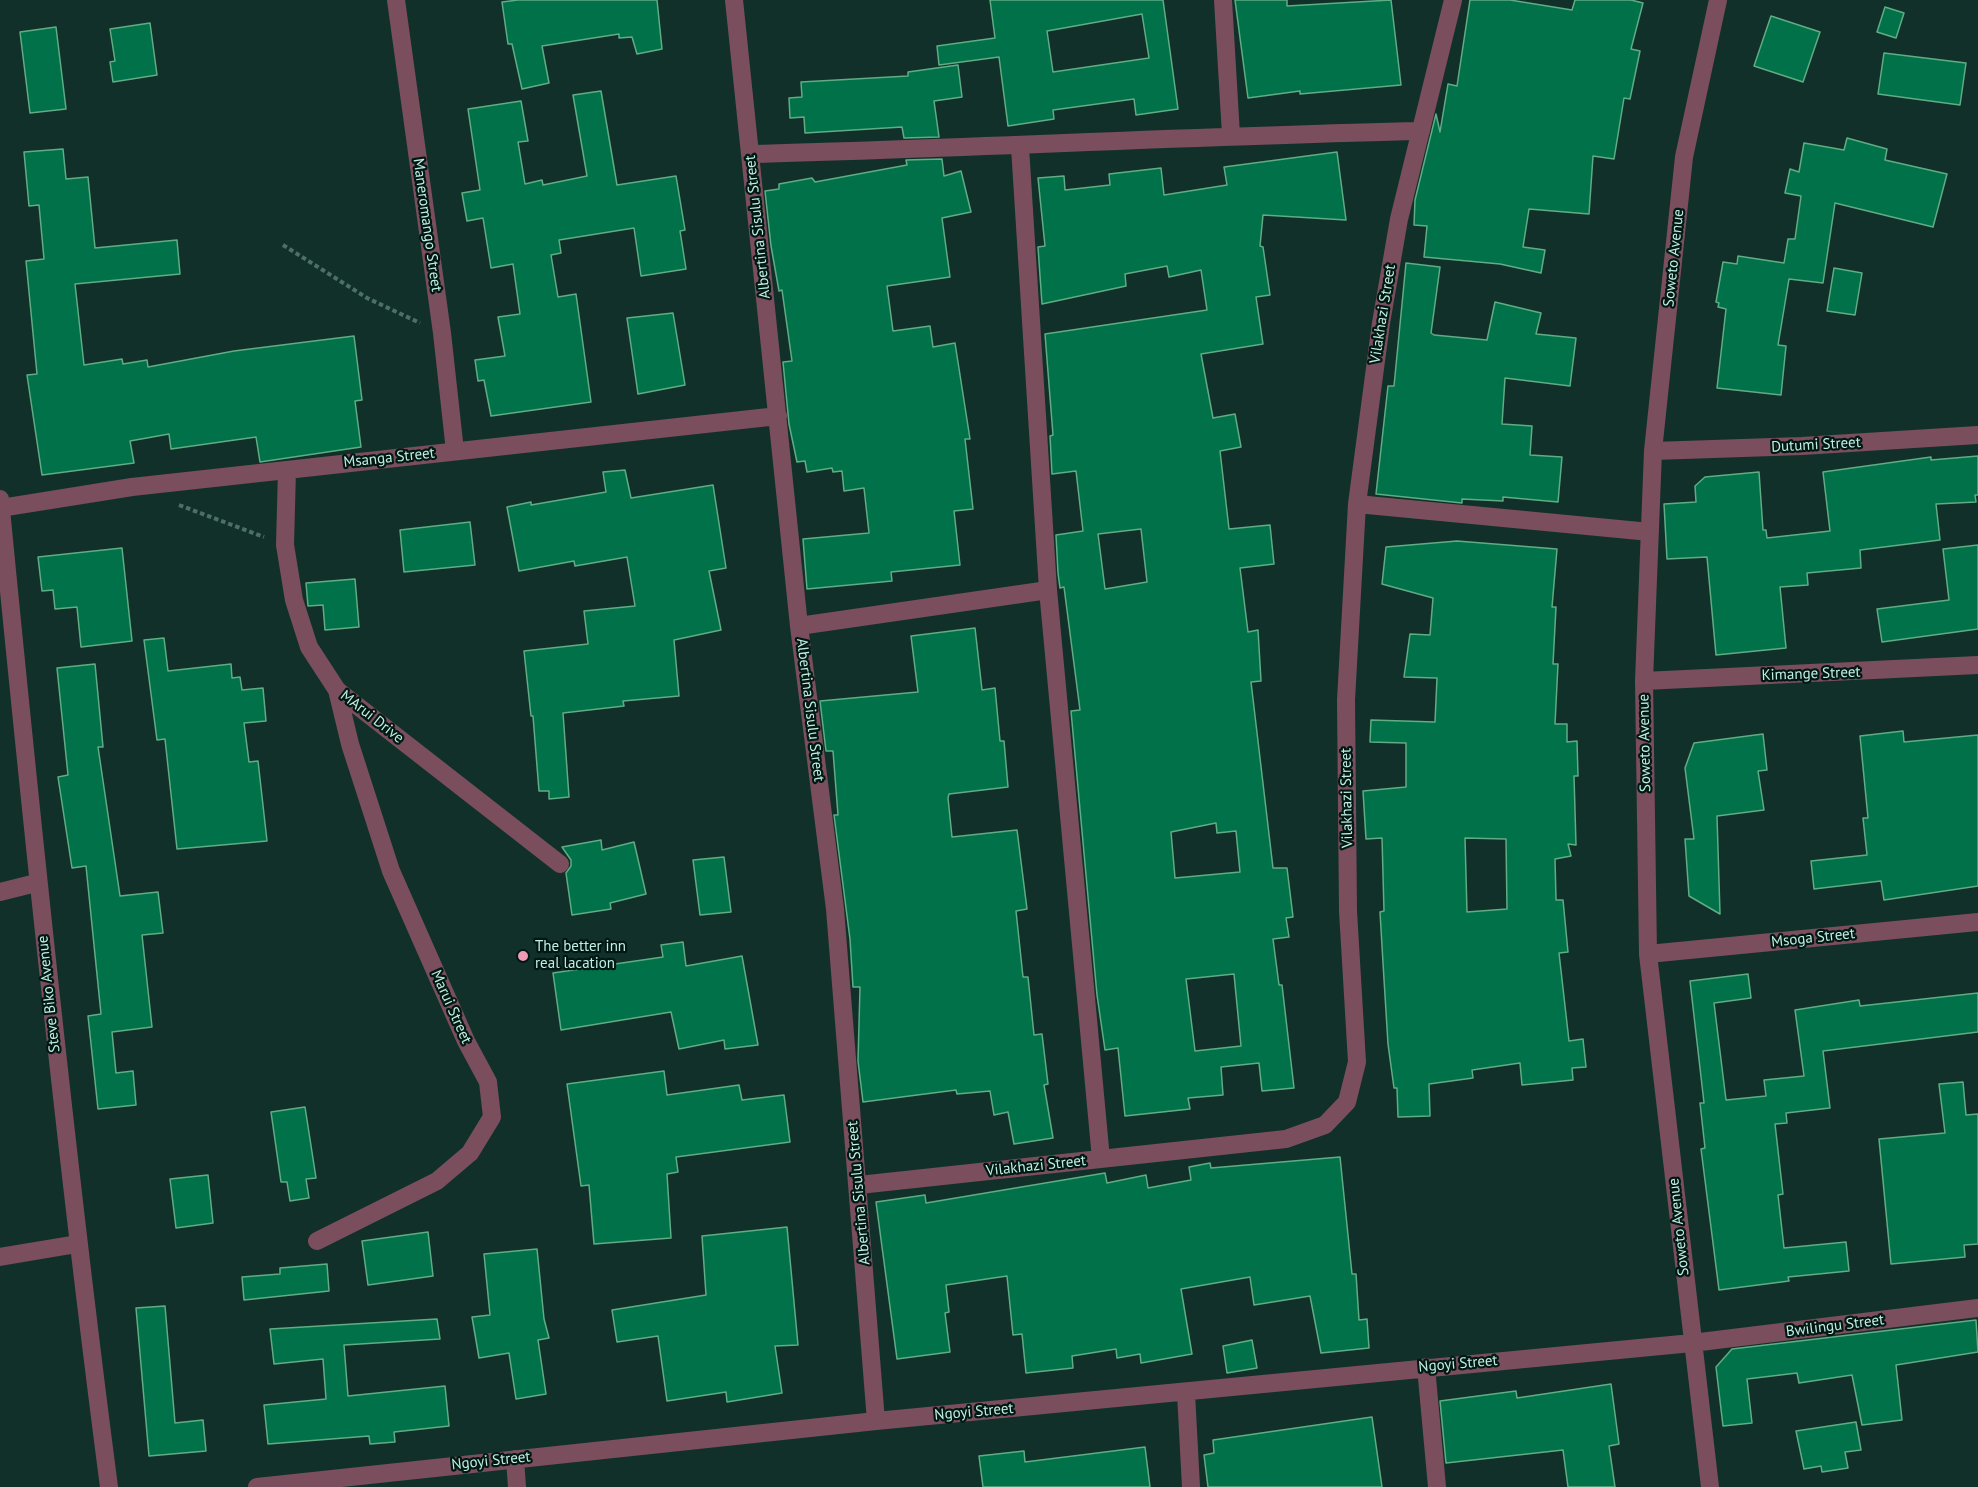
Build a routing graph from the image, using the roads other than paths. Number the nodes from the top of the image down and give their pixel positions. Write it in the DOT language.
graph roads {
  1 [pos="396,0"];
  2 [pos="734,0"];
  3 [pos="1223,0"];
  4 [pos="1454,0"];
  5 [pos="1718,0"];
  6 [pos="1420,131"];
  7 [pos="1231,135"];
  8 [pos="1020,147"];
  9 [pos="751,154"];
  10 [pos="778,416"];
  11 [pos="1978,435"];
  12 [pos="455,451"];
  13 [pos="1653,451"];
  14 [pos="287,470"];
  15 [pos="1357,504"];
  16 [pos="0,505"];
  17 [pos="1650,532"];
  18 [pos="1048,590"];
  19 [pos="799,626"];
  20 [pos="1978,665"];
  21 [pos="1644,681"];
  22 [pos="337,690"];
  23 [pos="560,864"];
  24 [pos="36,883"];
  25 [pos="0,892"];
  26 [pos="1978,922"];
  27 [pos="1648,954"];
  28 [pos="1101,1160"];
  29 [pos="859,1185"];
  30 [pos="317,1241"];
  31 [pos="77,1244"];
  32 [pos="0,1257"];
  33 [pos="1978,1308"];
  34 [pos="1692,1343"];
  35 [pos="1426,1367"];
  36 [pos="1186,1393"];
  37 [pos="876,1421"];
  38 [pos="514,1459"];
  39 [pos="109,1487"];
  40 [pos="257,1487"];
  41 [pos="517,1487"];
  42 [pos="1191,1487"];
  43 [pos="1437,1487"];
  44 [pos="1710,1487"];
  1 -- 12 [label="street, Maneromango Street"];
  2 -- 9 [label="street, Albertina Sisulu Street"];
  3 -- 7 [label="street"];
  4 -- 6 [label="street, Vilakhazi Street"];
  5 -- 13 [label="street, Soweto Avenue"];
  6 -- 7 [label="street"];
  6 -- 15 [label="street, Vilakhazi Street"];
  7 -- 8 [label="street"];
  8 -- 9 [label="street"];
  8 -- 18 [label="street"];
  9 -- 10 [label="street, Albertina Sisulu Street"];
  10 -- 12 [label="street, Msanga Street"];
  10 -- 19 [label="street, Albertina Sisulu Street"];
  11 -- 13 [label="street, Dutumi Street"];
  12 -- 14 [label="street, Msanga Street"];
  13 -- 17 [label="street, Soweto Avenue"];
  14 -- 16 [label="street, Msanga Street"];
  14 -- 22 [label="street, MArui Drive"];
  15 -- 17 [label="street"];
  15 -- 28 [label="street, Vilakhazi Street"];
  16 -- 24 [label="street, Steve Biko Avenue"];
  17 -- 21 [label="street, Soweto Avenue"];
  18 -- 19 [label="street"];
  18 -- 28 [label="street"];
  19 -- 29 [label="street, Albertina Sisulu Street"];
  20 -- 21 [label="street, Kimange Street"];
  21 -- 27 [label="street, Soweto Avenue"];
  22 -- 23 [label="street, MArui Drive"];
  22 -- 30 [label="street, Marui Street"];
  24 -- 25 [label="street"];
  24 -- 31 [label="street, Steve Biko Avenue"];
  26 -- 27 [label="street, Msoga Street"];
  27 -- 34 [label="street, Soweto Avenue"];
  28 -- 29 [label="street, Vilakhazi Street"];
  29 -- 37 [label="street, Albertina Sisulu Street"];
  31 -- 32 [label="street"];
  31 -- 39 [label="street, Steve Biko Avenue"];
  33 -- 34 [label="street, Bwilingu Street"];
  34 -- 35 [label="street, Ngoyi Street"];
  34 -- 44 [label="street, Soweto Avenue"];
  35 -- 36 [label="street, Ngoyi Street"];
  35 -- 43 [label="street"];
  36 -- 37 [label="street, Ngoyi Street"];
  36 -- 42 [label="street"];
  37 -- 38 [label="street, Ngoyi Street"];
  38 -- 40 [label="street, Ngoyi Street"];
  38 -- 41 [label="street"];
}
